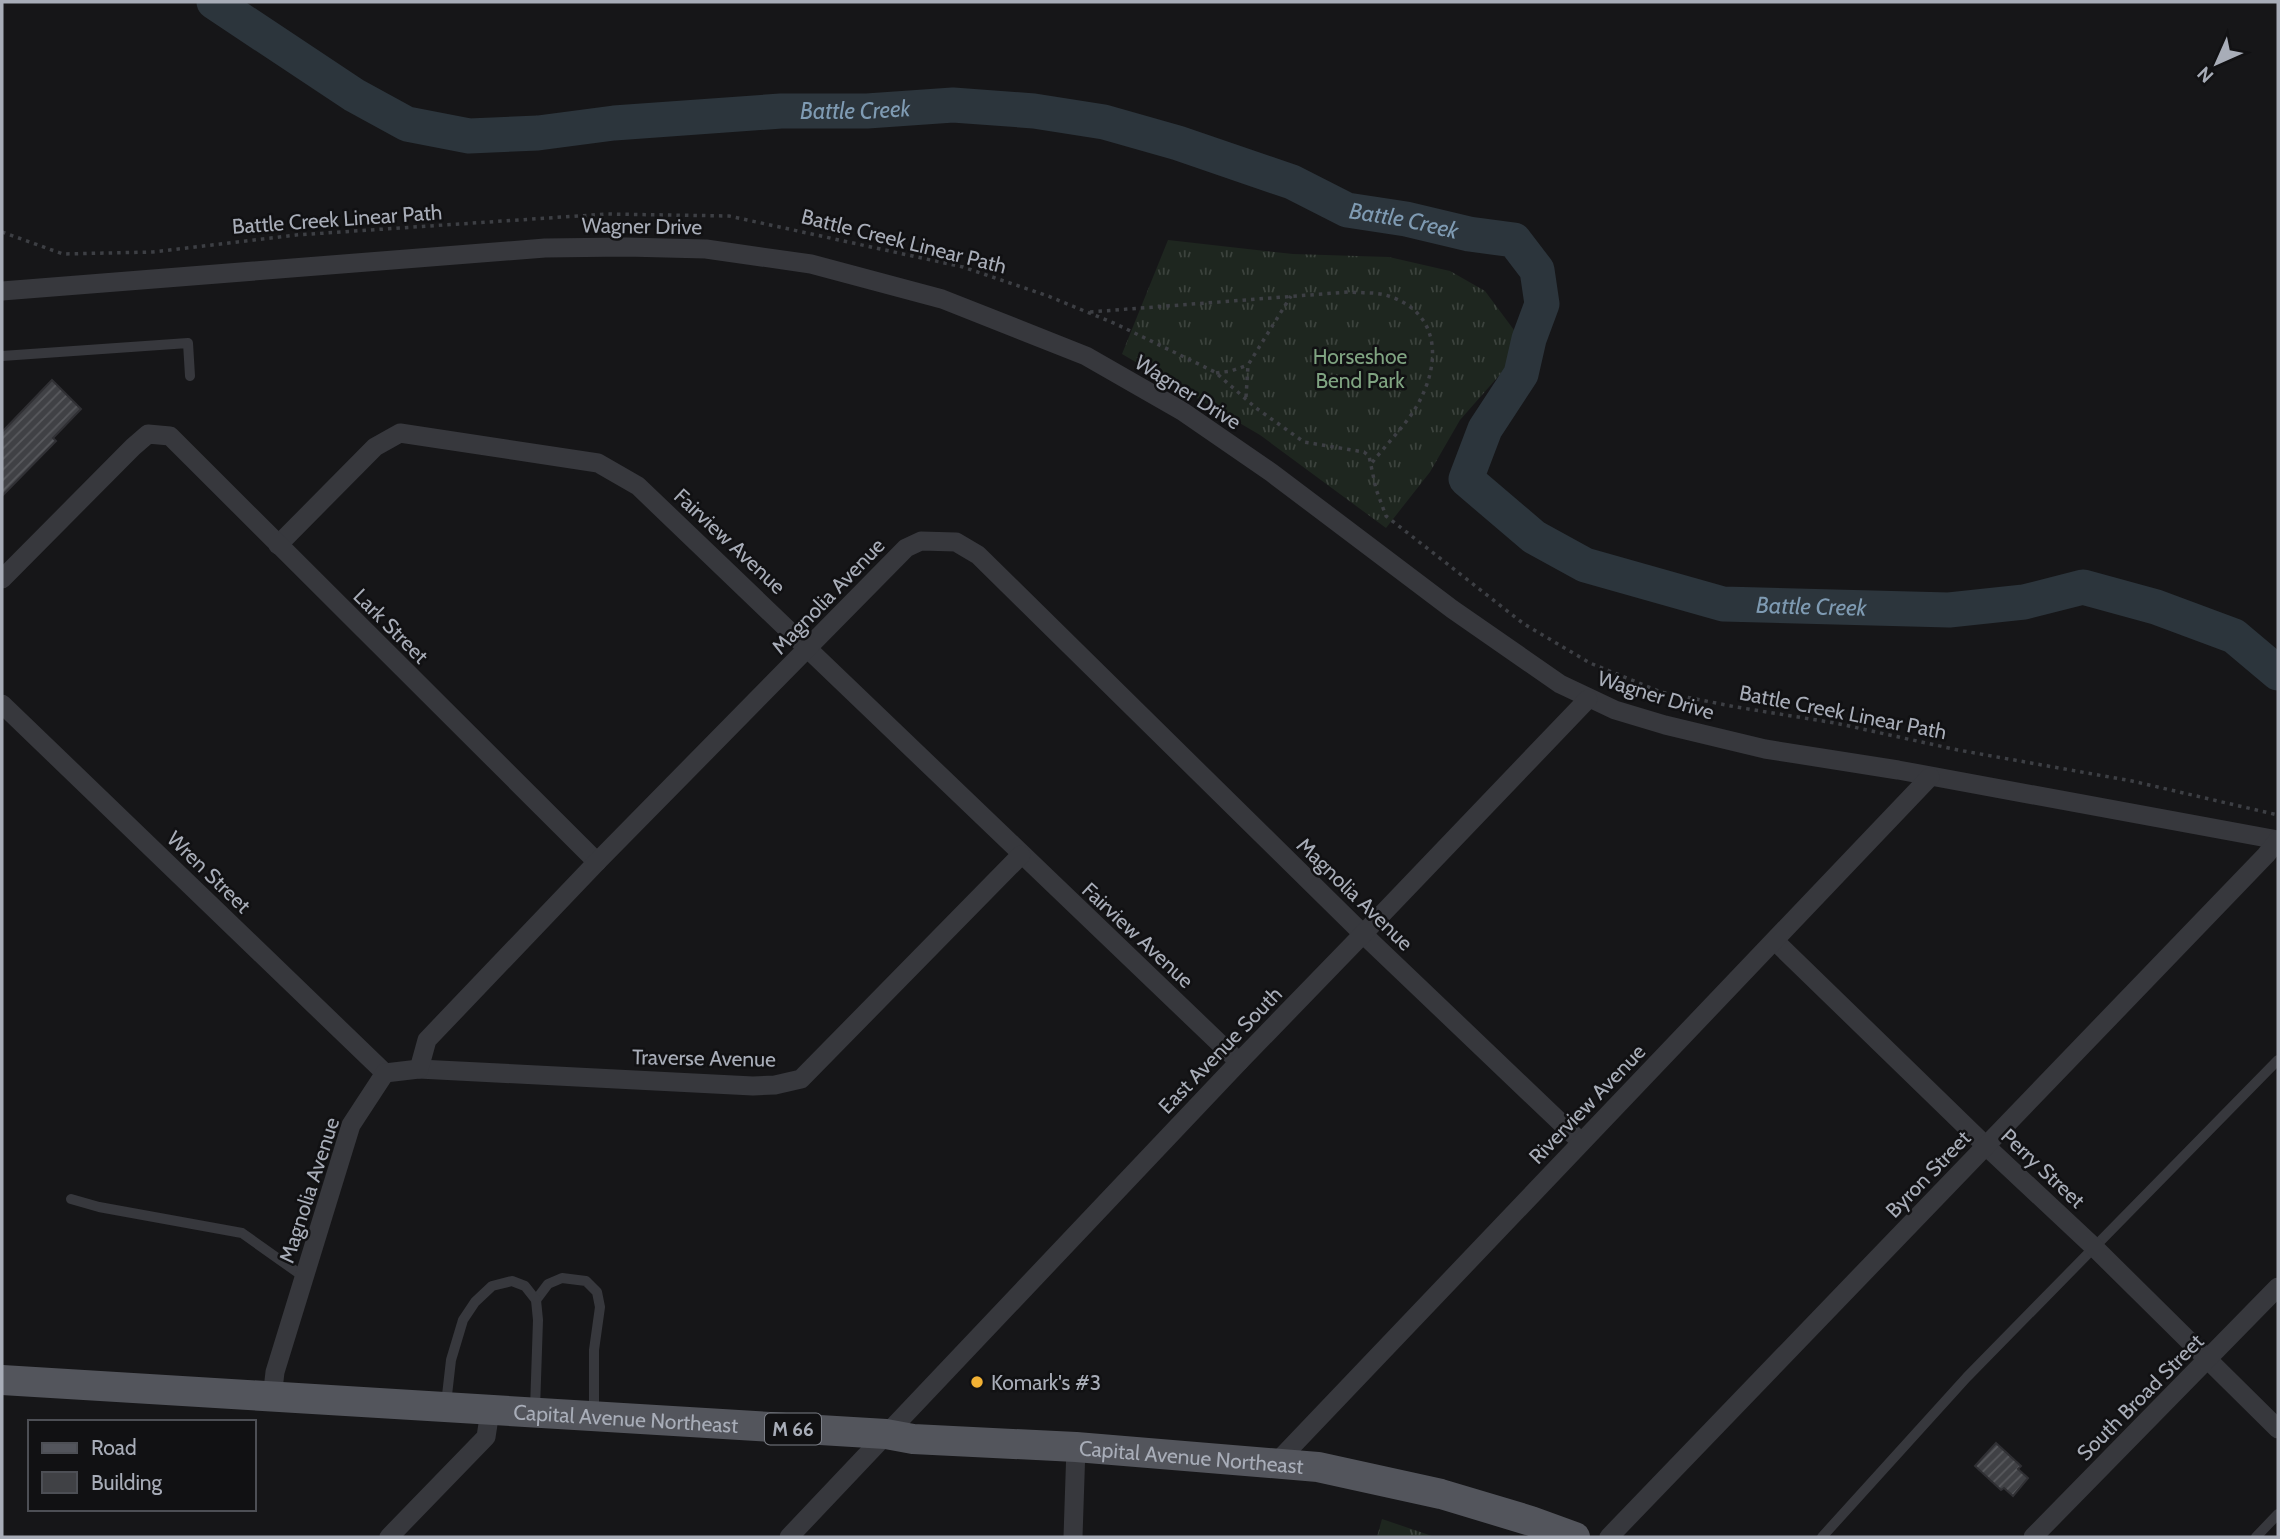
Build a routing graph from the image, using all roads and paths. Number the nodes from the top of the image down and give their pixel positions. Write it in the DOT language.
graph roads {
  1 [pos="2,232"];
  2 [pos="2,291"];
  3 [pos="1291,296"];
  4 [pos="1088,313"];
  5 [pos="2,356"];
  6 [pos="1248,365"];
  7 [pos="1216,373"];
  8 [pos="190,376"];
  9 [pos="1246,398"];
  10 [pos="1371,464"];
  11 [pos="278,545"];
  12 [pos="2,579"];
  13 [pos="809,648"];
  14 [pos="1588,699"];
  15 [pos="2,704"];
  16 [pos="1930,777"];
  17 [pos="2278,815"];
  18 [pos="2278,840"];
  19 [pos="1021,855"];
  20 [pos="597,862"];
  21 [pos="1363,934"];
  22 [pos="1775,941"];
  23 [pos="2278,1060"];
  24 [pos="1239,1062"];
  25 [pos="419,1069"];
  26 [pos="385,1073"];
  27 [pos="1581,1142"];
  28 [pos="1987,1147"];
  29 [pos="71,1199"];
  30 [pos="2095,1248"];
  31 [pos="304,1277"];
  32 [pos="2278,1287"];
  33 [pos="536,1300"];
  34 [pos="2209,1360"];
  35 [pos="2,1383"];
  36 [pos="272,1398"];
  37 [pos="445,1408"];
  38 [pos="490,1411"];
  39 [pos="535,1413"];
  40 [pos="594,1417"];
  41 [pos="2278,1429"];
  42 [pos="886,1434"];
  43 [pos="1076,1447"];
  44 [pos="1276,1463"];
  45 [pos="2278,1514"];
  46 [pos="389,1537"];
  47 [pos="789,1537"];
  48 [pos="1073,1537"];
  49 [pos="1575,1537"];
  50 [pos="1609,1537"];
  51 [pos="1822,1537"];
  52 [pos="2034,1537"];
  53 [pos="2256,1537"];
  1 -- 4 [label="path, Battle Creek Linear Path"];
  2 -- 14 [label="street, Wagner Drive"];
  3 -- 4 [label="path"];
  3 -- 6 [label="path"];
  3 -- 10 [label="path"];
  4 -- 7 [label="path, Battle Creek Linear Path"];
  5 -- 8 [label="lane"];
  6 -- 7 [label="path"];
  6 -- 9 [label="path"];
  7 -- 9 [label="path, Battle Creek Linear Path"];
  9 -- 10 [label="path, Battle Creek Linear Path"];
  10 -- 17 [label="path, Battle Creek Linear Path"];
  11 -- 12 [label="street, Lark Street"];
  11 -- 13 [label="street, Fairview Avenue"];
  11 -- 20 [label="street, Lark Street"];
  13 -- 19 [label="street, Fairview Avenue"];
  13 -- 20 [label="street, Magnolia Avenue"];
  13 -- 21 [label="street, Magnolia Avenue"];
  14 -- 16 [label="street, Wagner Drive"];
  14 -- 21 [label="street, East Avenue South"];
  15 -- 26 [label="street, Wren Street"];
  16 -- 18 [label="street, Wagner Drive"];
  16 -- 22 [label="street, Riverview Avenue"];
  18 -- 28 [label="street, Byron Street"];
  19 -- 24 [label="street, Fairview Avenue"];
  19 -- 25 [label="street, Traverse Avenue"];
  20 -- 25 [label="street, Magnolia Avenue"];
  21 -- 24 [label="street, East Avenue South"];
  21 -- 27 [label="street, Magnolia Avenue"];
  22 -- 27 [label="street, Riverview Avenue"];
  22 -- 28 [label="street, Perry Street"];
  23 -- 30 [label="lane"];
  24 -- 42 [label="street, East Avenue South"];
  25 -- 26 [label="street"];
  26 -- 31 [label="street, Magnolia Avenue"];
  27 -- 44 [label="street, Riverview Avenue"];
  28 -- 30 [label="street, Perry Street"];
  28 -- 50 [label="street, Byron Street"];
  29 -- 31 [label="lane"];
  30 -- 34 [label="street, Perry Street"];
  30 -- 51 [label="lane"];
  31 -- 36 [label="street, Magnolia Avenue"];
  32 -- 34 [label="street, South Broad Street"];
  33 -- 37 [label="lane"];
  33 -- 39 [label="lane"];
  33 -- 40 [label="lane"];
  34 -- 41 [label="street, Perry Street"];
  34 -- 52 [label="street, South Broad Street"];
  35 -- 36 [label="main road, Capital Avenue Northeast / M 66"];
  36 -- 37 [label="main road, Capital Avenue Northeast / M 66"];
  37 -- 38 [label="main road, Capital Avenue Northeast / M 66"];
  38 -- 39 [label="main road, Capital Avenue Northeast / M 66"];
  38 -- 46 [label="street"];
  39 -- 40 [label="main road, Capital Avenue Northeast / M 66"];
  40 -- 42 [label="main road, Capital Avenue Northeast / M 66"];
  42 -- 43 [label="main road, Capital Avenue Northeast / M 66"];
  42 -- 47 [label="street, East Avenue South"];
  43 -- 44 [label="main road, Capital Avenue Northeast / M 66"];
  43 -- 48 [label="street"];
  44 -- 49 [label="main road, Capital Avenue Northeast / M 66"];
  45 -- 53 [label="lane"];
}
